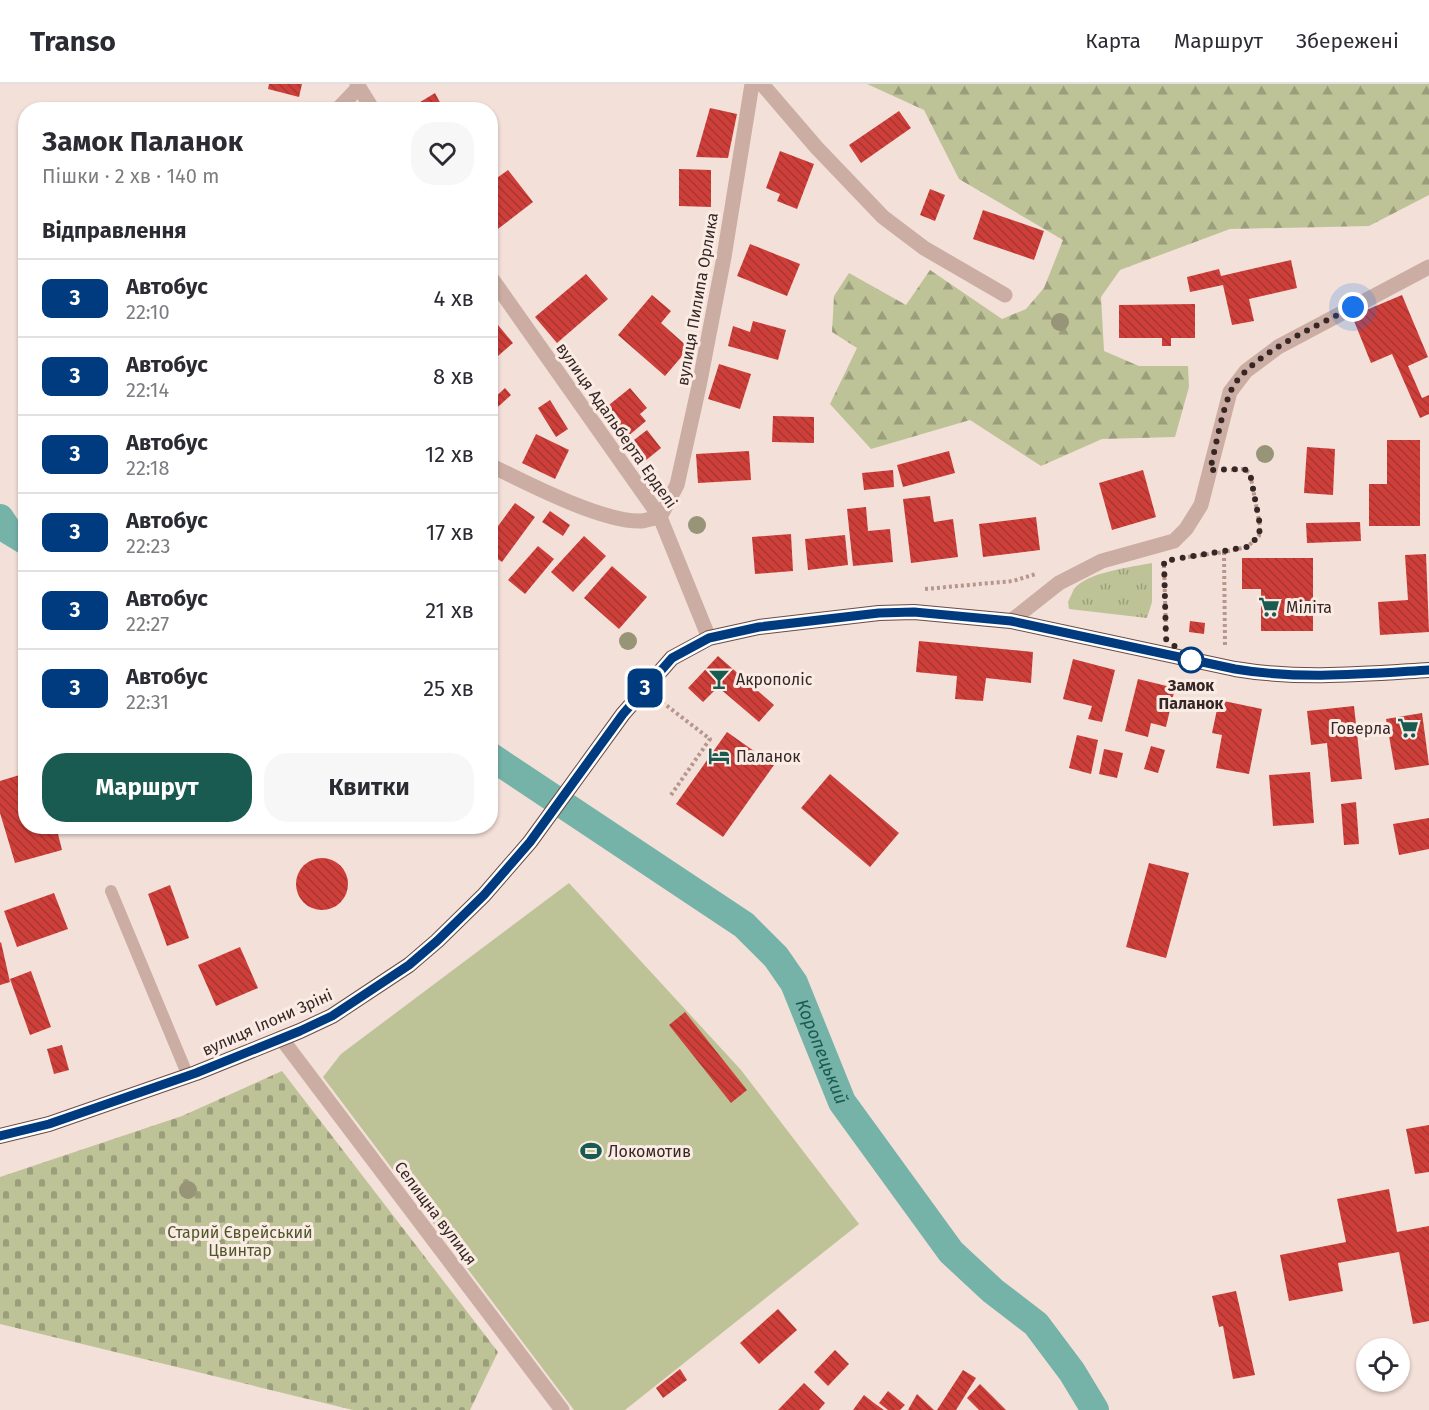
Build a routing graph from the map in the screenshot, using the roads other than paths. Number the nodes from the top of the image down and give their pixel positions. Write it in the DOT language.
graph roads {
  1 [pos="752,84"];
  2 [pos="762,84"];
  3 [pos="357,86"];
  4 [pos="344,102"];
  5 [pos="368,102"];
  6 [pos="1429,267"];
  7 [pos="498,287"];
  8 [pos="1005,295"];
  9 [pos="498,469"];
  10 [pos="660,517"];
  11 [pos="1011,621"];
  12 [pos="709,638"];
  13 [pos="1429,670"];
  14 [pos="111,891"];
  15 [pos="281,1038"];
  16 [pos="188,1076"];
  17 [pos="0,1136"];
  18 [pos="562,1410"];
  1 -- 10 [label="street, вулиця Пилипа Орлика"];
  2 -- 8 [label="street"];
  3 -- 4 [label="street"];
  3 -- 5 [label="street"];
  6 -- 11 [label="street"];
  7 -- 10 [label="street, вулиця Адальберта Ерделі"];
  9 -- 10 [label="street"];
  10 -- 12 [label="street, вулиця Адальберта Ерделі"];
  11 -- 12 [label="highway, вулиця Ілони Зріні"];
  11 -- 13 [label="highway, вулиця Ілони Зріні"];
  12 -- 15 [label="highway, вулиця Ілони Зріні"];
  14 -- 16 [label="lane"];
  15 -- 16 [label="highway, вулиця Ілони Зріні"];
  15 -- 18 [label="street, Селищна вулиця"];
  16 -- 17 [label="highway, вулиця Ілони Зріні"];
}
